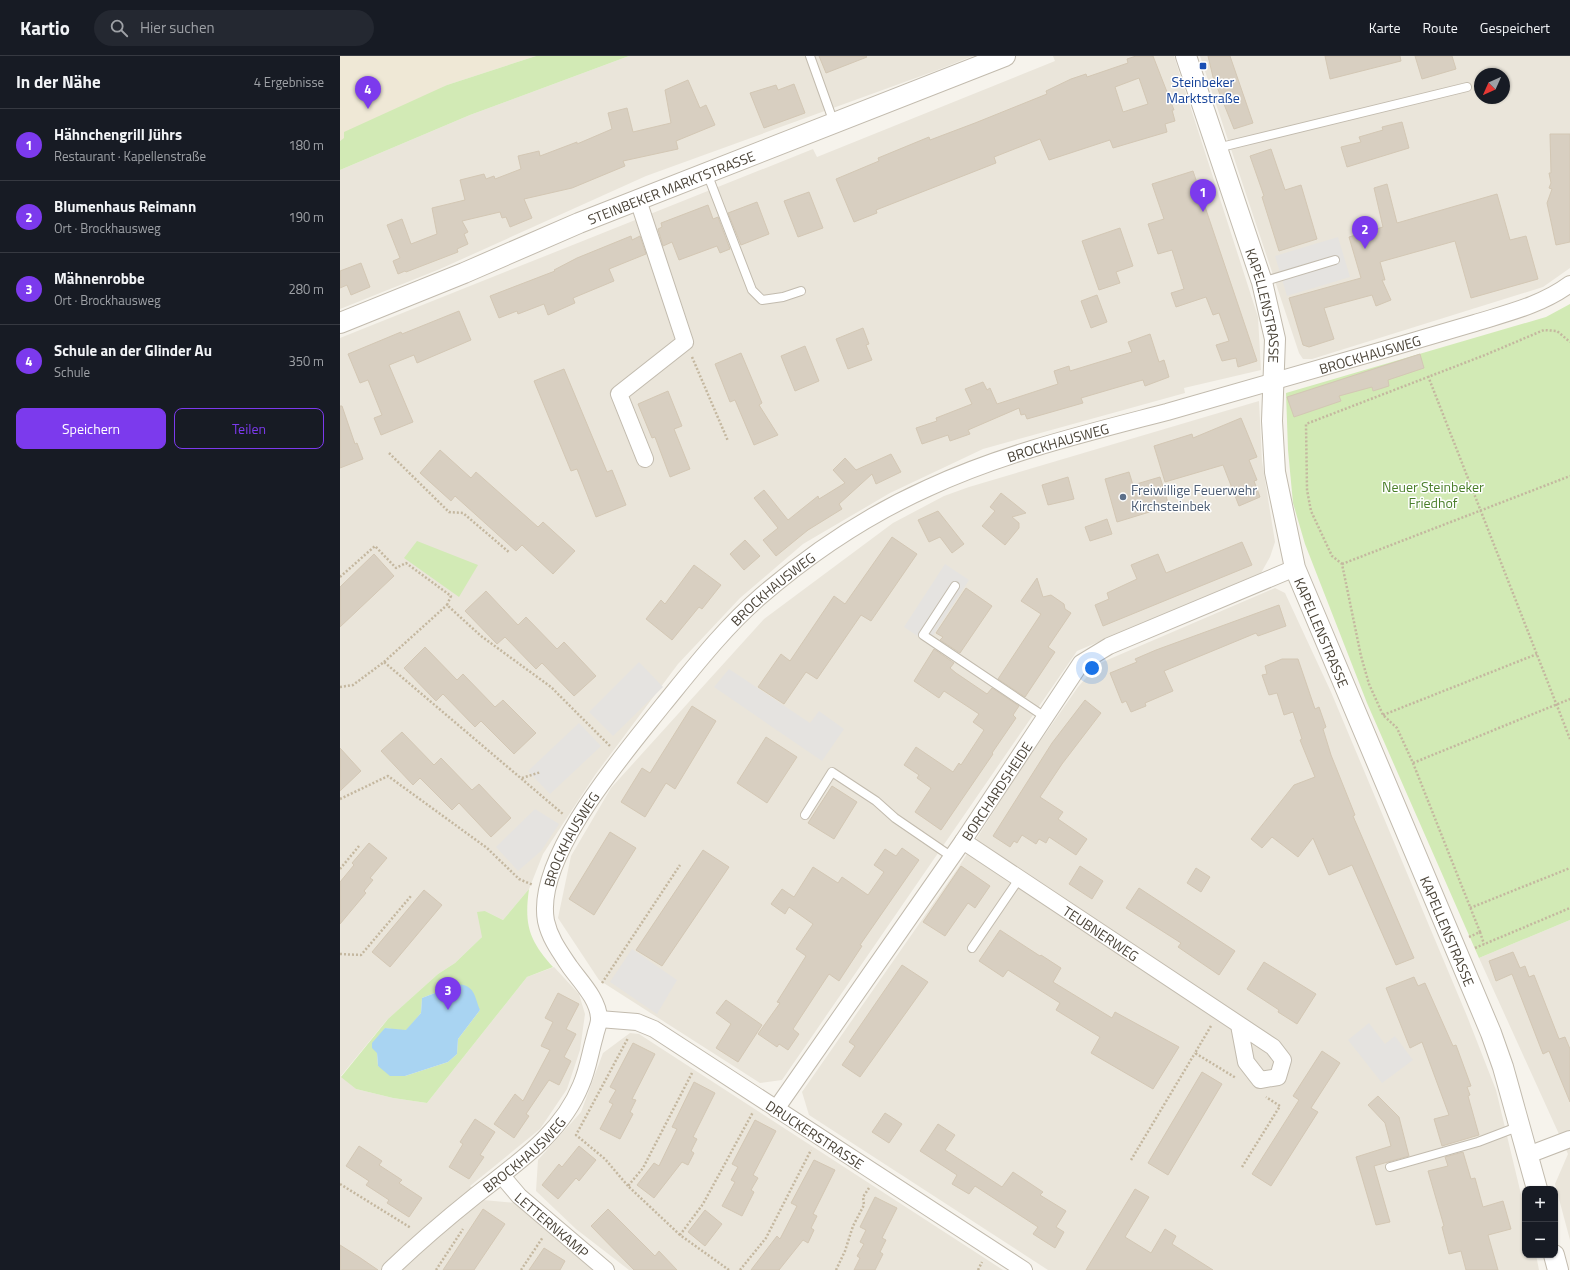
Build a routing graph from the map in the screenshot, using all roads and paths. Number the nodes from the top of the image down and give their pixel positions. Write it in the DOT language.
graph roads {
  1 [pos="810,56"];
  2 [pos="1005,56"];
  3 [pos="1186,56"];
  4 [pos="1467,87"];
  5 [pos="834,124"];
  6 [pos="1216,148"];
  7 [pos="706,172"];
  8 [pos="638,200"];
  9 [pos="1336,260"];
  10 [pos="1262,282"];
  11 [pos="1570,284"];
  12 [pos="801,291"];
  13 [pos="340,323"];
  14 [pos="685,342"];
  15 [pos="1570,342"];
  16 [pos="1428,376"];
  17 [pos="1274,382"];
  18 [pos="728,441"];
  19 [pos="389,452"];
  20 [pos="645,459"];
  21 [pos="1570,476"];
  22 [pos="1480,510"];
  23 [pos="510,553"];
  24 [pos="1342,564"];
  25 [pos="1295,568"];
  26 [pos="340,577"];
  27 [pos="955,586"];
  28 [pos="447,605"];
  29 [pos="1537,654"];
  30 [pos="384,662"];
  31 [pos="340,687"];
  32 [pos="1570,699"];
  33 [pos="1557,704"];
  34 [pos="1383,715"];
  35 [pos="1046,717"];
  36 [pos="1570,739"];
  37 [pos="622,758"];
  38 [pos="1413,763"];
  39 [pos="541,772"];
  40 [pos="522,779"];
  41 [pos="340,799"];
  42 [pos="805,815"];
  43 [pos="576,825"];
  44 [pos="963,842"];
  45 [pos="359,846"];
  46 [pos="952,857"];
  47 [pos="680,865"];
  48 [pos="1570,868"];
  49 [pos="340,869"];
  50 [pos="1019,879"];
  51 [pos="548,892"];
  52 [pos="411,896"];
  53 [pos="1470,908"];
  54 [pos="1570,908"];
  55 [pos="1480,932"];
  56 [pos="1484,944"];
  57 [pos="972,948"];
  58 [pos="1456,949"];
  59 [pos="340,954"];
  60 [pos="593,998"];
  61 [pos="1220,1012"];
  62 [pos="599,1019"];
  63 [pos="637,1022"];
  64 [pos="1239,1025"];
  65 [pos="1196,1053"];
  66 [pos="700,1059"];
  67 [pos="1241,1082"];
  68 [pos="1261,1094"];
  69 [pos="760,1099"];
  70 [pos="776,1109"];
  71 [pos="1520,1126"];
  72 [pos="818,1136"];
  73 [pos="1570,1139"];
  74 [pos="1528,1155"];
  75 [pos="1130,1160"];
  76 [pos="1242,1167"];
  77 [pos="1390,1167"];
  78 [pos="877,1175"];
  79 [pos="502,1176"];
  80 [pos="340,1184"];
  81 [pos="628,1186"];
  82 [pos="1536,1186"];
  83 [pos="551,1224"];
  84 [pos="464,1227"];
  85 [pos="680,1235"];
  86 [pos="426,1238"];
  87 [pos="1555,1258"];
  88 [pos="390,1270"];
  89 [pos="436,1270"];
  90 [pos="522,1270"];
  91 [pos="606,1270"];
  92 [pos="729,1270"];
  93 [pos="740,1270"];
  94 [pos="836,1270"];
  95 [pos="1024,1270"];
  96 [pos="1558,1270"];
  1 -- 5 [label="lane"];
  2 -- 5 [label="street, STEINBEKER MARKTSTRASSE"];
  3 -- 6 [label="street, KAPELLENSTRASSE"];
  4 -- 6 [label="lane"];
  5 -- 7 [label="street, STEINBEKER MARKTSTRASSE"];
  6 -- 10 [label="street, KAPELLENSTRASSE"];
  7 -- 8 [label="street, STEINBEKER MARKTSTRASSE"];
  7 -- 12 [label="lane"];
  8 -- 13 [label="street, STEINBEKER MARKTSTRASSE"];
  8 -- 14 [label="street"];
  9 -- 10 [label="lane"];
  10 -- 17 [label="street, KAPELLENSTRASSE"];
  11 -- 17 [label="street, BROCKHAUSWEG"];
  14 -- 18 [label="path"];
  14 -- 20 [label="street"];
  15 -- 16 [label="path"];
  16 -- 22 [label="path"];
  16 -- 24 [label="path"];
  17 -- 25 [label="street, KAPELLENSTRASSE"];
  17 -- 37 [label="street, BROCKHAUSWEG"];
  19 -- 23 [label="path"];
  21 -- 22 [label="path"];
  22 -- 24 [label="path"];
  22 -- 29 [label="path"];
  24 -- 34 [label="path"];
  25 -- 35 [label="street, BORCHARDSHEIDE"];
  25 -- 58 [label="street, KAPELLENSTRASSE"];
  26 -- 28 [label="path"];
  27 -- 35 [label="lane"];
  28 -- 30 [label="path"];
  28 -- 37 [label="path"];
  29 -- 33 [label="path"];
  29 -- 34 [label="path"];
  30 -- 31 [label="path"];
  30 -- 40 [label="path"];
  32 -- 33 [label="path"];
  33 -- 36 [label="path"];
  33 -- 38 [label="path"];
  34 -- 38 [label="path"];
  35 -- 44 [label="street, BORCHARDSHEIDE"];
  37 -- 43 [label="street, BROCKHAUSWEG"];
  38 -- 53 [label="path"];
  39 -- 40 [label="path"];
  40 -- 43 [label="path"];
  41 -- 51 [label="path"];
  42 -- 46 [label="lane"];
  43 -- 51 [label="street, BROCKHAUSWEG"];
  44 -- 46 [label="street, BORCHARDSHEIDE"];
  44 -- 50 [label="street, TEUBNERWEG"];
  45 -- 49 [label="path"];
  46 -- 70 [label="street, BORCHARDSHEIDE"];
  47 -- 60 [label="path"];
  48 -- 53 [label="path"];
  50 -- 57 [label="lane"];
  50 -- 61 [label="street, TEUBNERWEG"];
  51 -- 60 [label="street, BROCKHAUSWEG"];
  52 -- 59 [label="path"];
  53 -- 55 [label="path"];
  54 -- 56 [label="path"];
  55 -- 56 [label="path"];
  55 -- 58 [label="path"];
  56 -- 58 [label="path"];
  58 -- 71 [label="street, KAPELLENSTRASSE"];
  60 -- 62 [label="street, BROCKHAUSWEG"];
  61 -- 64 [label="street, TEUBNERWEG"];
  61 -- 65 [label="path"];
  62 -- 63 [label="street, DRUCKERSTRASSE"];
  62 -- 79 [label="street, BROCKHAUSWEG"];
  63 -- 66 [label="street, DRUCKERSTRASSE"];
  63 -- 81 [label="path"];
  65 -- 67 [label="path"];
  65 -- 75 [label="path"];
  66 -- 69 [label="street, DRUCKERSTRASSE"];
  66 -- 81 [label="path"];
  68 -- 76 [label="path"];
  69 -- 70 [label="street, DRUCKERSTRASSE"];
  69 -- 85 [label="path"];
  70 -- 72 [label="street, DRUCKERSTRASSE"];
  71 -- 74 [label="street, KAPELLENSTRASSE"];
  71 -- 77 [label="lane"];
  72 -- 78 [label="street, DRUCKERSTRASSE"];
  72 -- 93 [label="path"];
  73 -- 74 [label="street"];
  74 -- 82 [label="street, KAPELLENSTRASSE"];
  78 -- 94 [label="path"];
  78 -- 95 [label="street, DRUCKERSTRASSE"];
  79 -- 83 [label="street, LETTERNKAMP"];
  79 -- 86 [label="street, BROCKHAUSWEG"];
  80 -- 86 [label="path"];
  81 -- 85 [label="path"];
  83 -- 90 [label="path"];
  83 -- 91 [label="street, LETTERNKAMP"];
  84 -- 89 [label="path"];
  85 -- 92 [label="path"];
  86 -- 88 [label="street, BROCKHAUSWEG"];
  87 -- 96 [label="street"];
}
